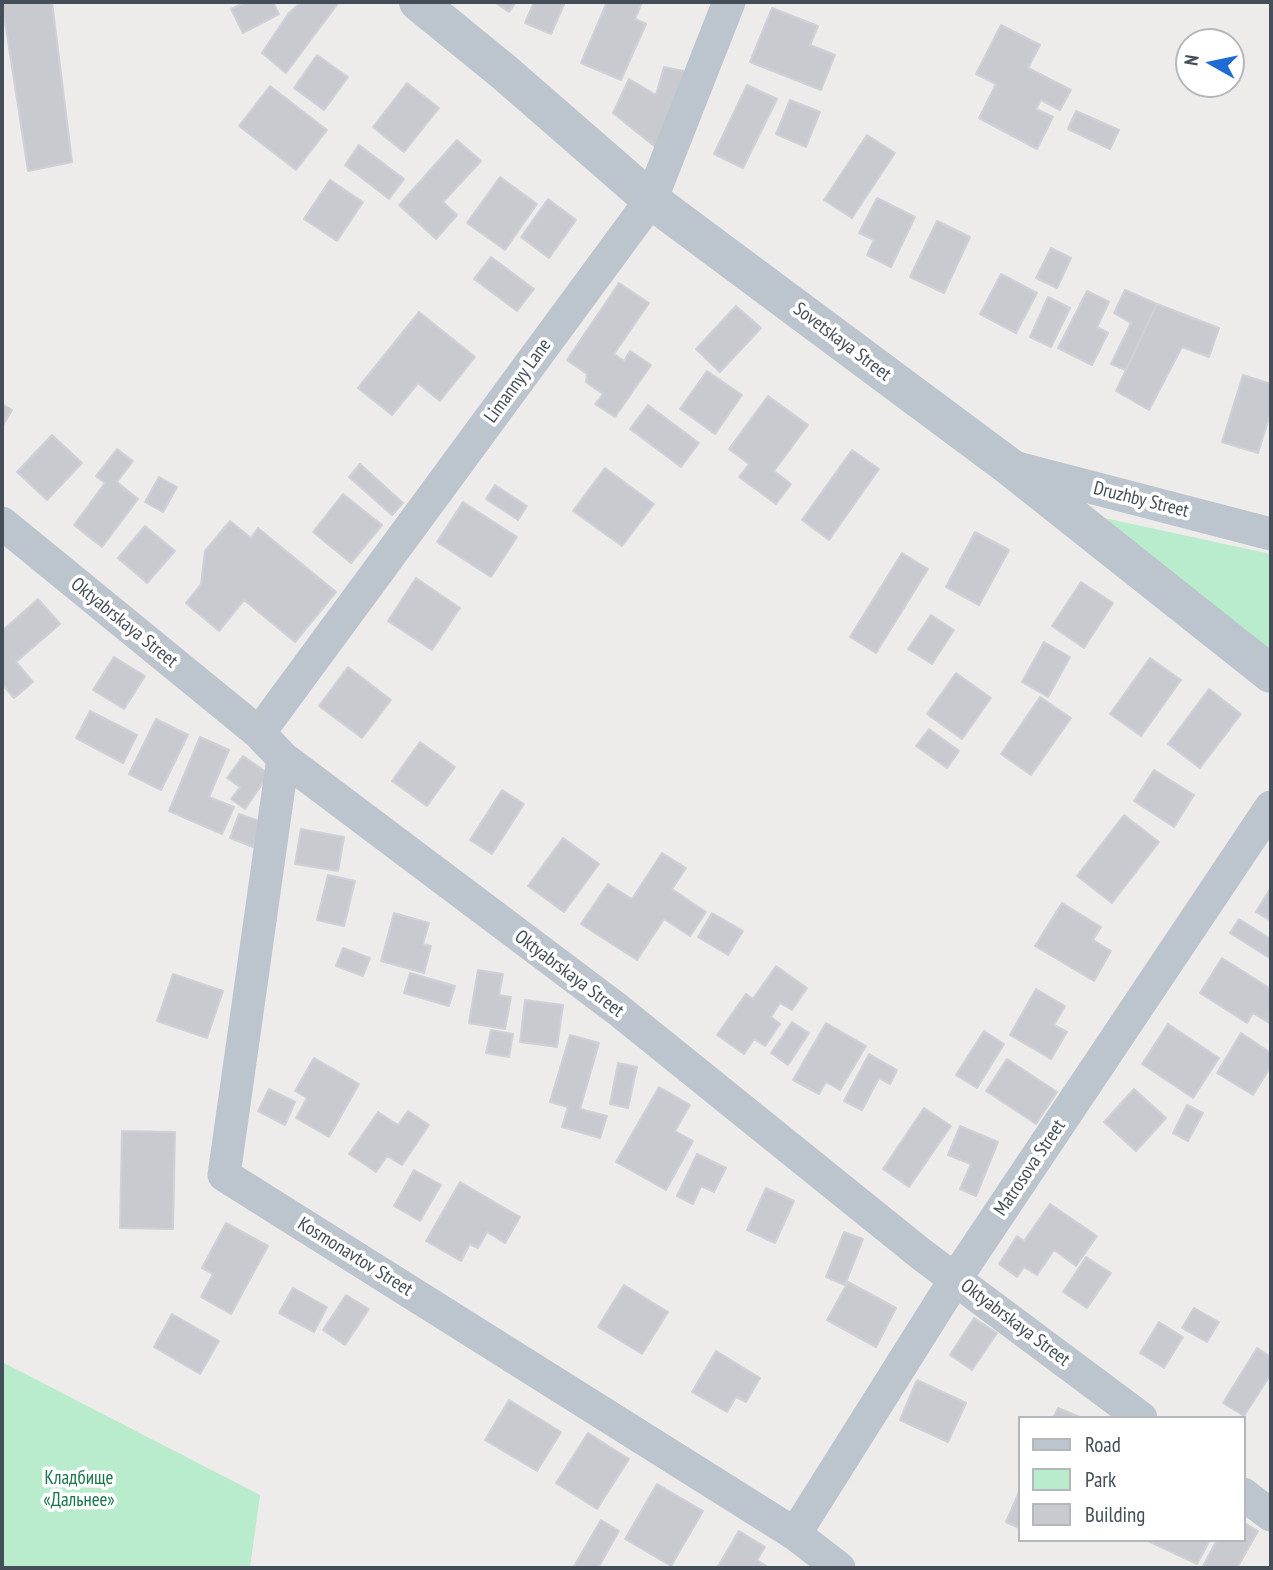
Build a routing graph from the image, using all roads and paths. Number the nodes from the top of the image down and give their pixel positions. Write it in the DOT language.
graph roads {
  1 [pos="418,2"];
  2 [pos="729,2"];
  3 [pos="651,200"];
  4 [pos="1010,467"];
  5 [pos="2,523"];
  6 [pos="1271,534"];
  7 [pos="1271,674"];
  8 [pos="259,733"];
  9 [pos="283,758"];
  10 [pos="1271,807"];
  11 [pos="956,1278"];
  12 [pos="1138,1416"];
  13 [pos="1245,1496"];
  14 [pos="1271,1515"];
  15 [pos="795,1534"];
  16 [pos="839,1568"];
  1 -- 3 [label="street, Sovetskaya Street"];
  2 -- 3 [label="street, Limannyy Lane"];
  3 -- 4 [label="street, Sovetskaya Street"];
  3 -- 8 [label="street, Limannyy Lane"];
  4 -- 6 [label="street, Druzhby Street"];
  4 -- 7 [label="street, Sovetskaya Street"];
  5 -- 8 [label="street, Oktyabrskaya Street"];
  8 -- 9 [label="street, Oktyabrskaya Street"];
  9 -- 11 [label="street, Oktyabrskaya Street"];
  9 -- 15 [label="street, Kosmonavtov Street"];
  10 -- 11 [label="street, Matrosova Street"];
  11 -- 12 [label="street, Oktyabrskaya Street"];
  11 -- 15 [label="street, Matrosova Street"];
  13 -- 14 [label="street"];
  15 -- 16 [label="street, Kosmonavtov Street"];
}
